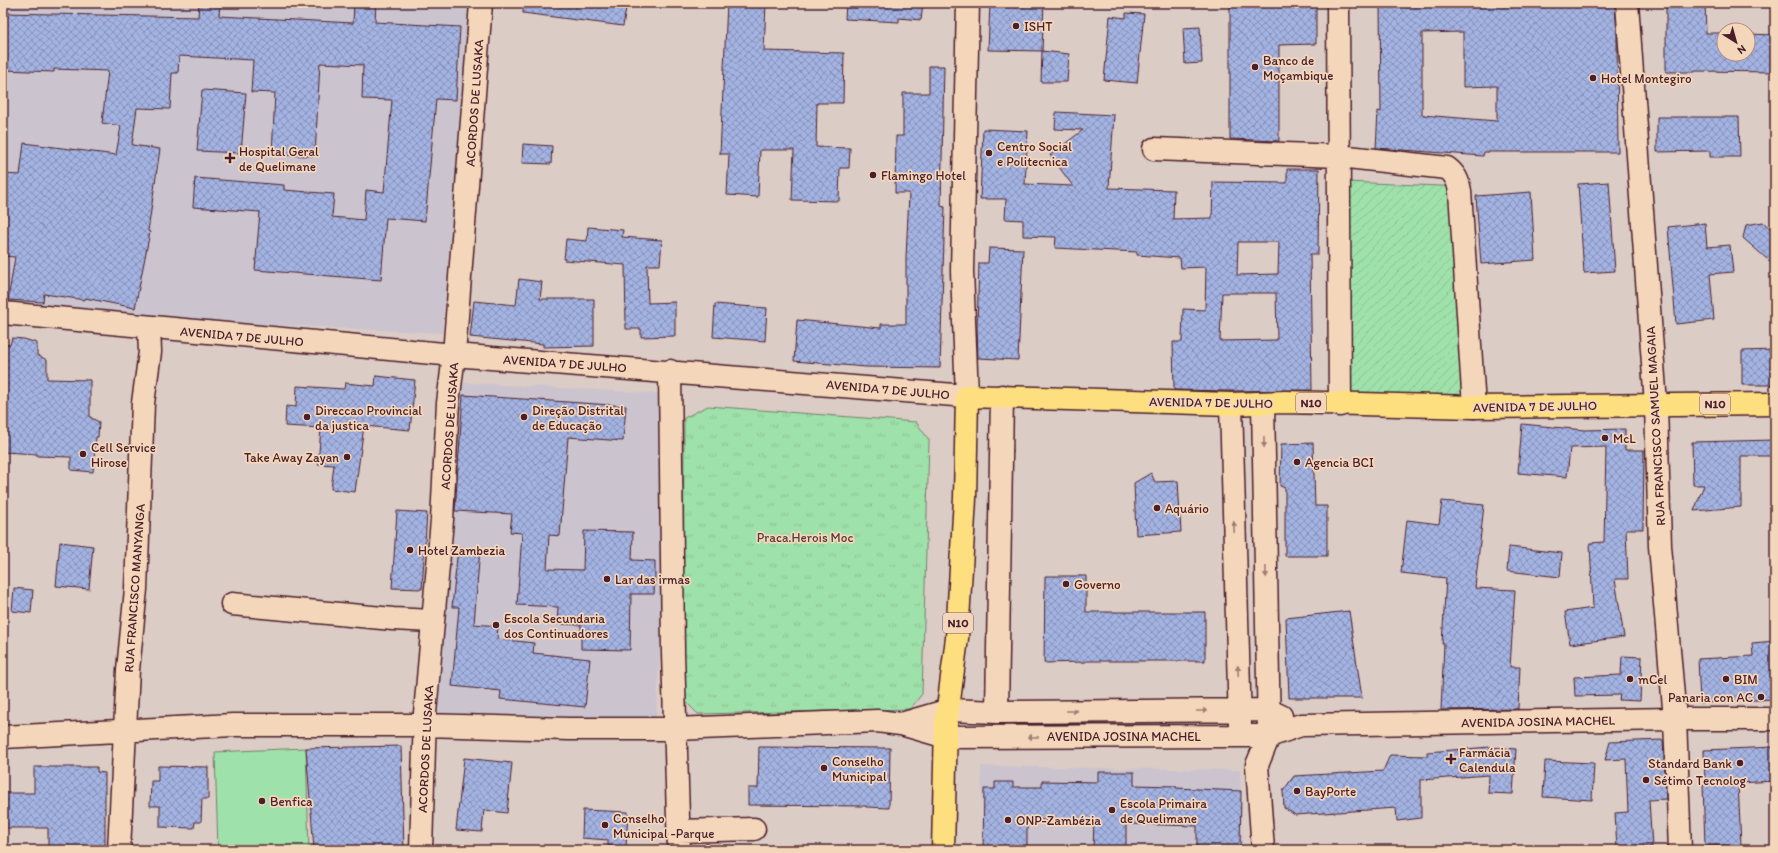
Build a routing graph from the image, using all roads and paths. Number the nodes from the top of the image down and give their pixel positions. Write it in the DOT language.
graph roads {
  1 [pos="481,3"];
  2 [pos="968,3"];
  3 [pos="1338,3"];
  4 [pos="1628,3"];
  5 [pos="1154,149"];
  6 [pos="1339,156"];
  7 [pos="3,313"];
  8 [pos="149,327"];
  9 [pos="454,355"];
  10 [pos="670,371"];
  11 [pos="967,396"];
  12 [pos="1002,396"];
  13 [pos="1263,403"];
  14 [pos="1231,404"];
  15 [pos="1775,404"];
  16 [pos="1340,405"];
  17 [pos="1656,405"];
  18 [pos="1474,407"];
  19 [pos="232,604"];
  20 [pos="432,621"];
  21 [pos="949,710"];
  22 [pos="1239,710"];
  23 [pos="1268,710"];
  24 [pos="997,712"];
  25 [pos="1675,719"];
  26 [pos="1775,719"];
  27 [pos="901,724"];
  28 [pos="424,725"];
  29 [pos="1301,725"];
  30 [pos="675,729"];
  31 [pos="126,732"];
  32 [pos="1240,736"];
  33 [pos="1269,736"];
  34 [pos="3,737"];
  35 [pos="946,737"];
  36 [pos="1257,765"];
  37 [pos="754,829"];
  38 [pos="679,841"];
  39 [pos="119,850"];
  40 [pos="421,850"];
  41 [pos="943,850"];
  42 [pos="1263,850"];
  43 [pos="1680,850"];
  1 -- 9 [label="street, ACORDOS DE LUSAKA"];
  2 -- 11 [label="street"];
  3 -- 6 [label="street"];
  4 -- 17 [label="street, RUA FRANCISCO SAMUEL MAGAIA"];
  5 -- 6 [label="street"];
  6 -- 16 [label="street"];
  6 -- 18 [label="street"];
  7 -- 8 [label="street, AVENIDA 7 DE JULHO"];
  8 -- 9 [label="street, AVENIDA 7 DE JULHO"];
  8 -- 31 [label="street, RUA FRANCISCO MANYANGA"];
  9 -- 10 [label="street, AVENIDA 7 DE JULHO"];
  9 -- 20 [label="street, ACORDOS DE LUSAKA"];
  10 -- 11 [label="street, AVENIDA 7 DE JULHO"];
  10 -- 30 [label="street"];
  11 -- 12 [label="main road, AVENIDA 7 DE JULHO / N10"];
  11 -- 21 [label="main road, N10"];
  12 -- 14 [label="main road, AVENIDA 7 DE JULHO / N10"];
  12 -- 24 [label="street"];
  13 -- 14 [label="main road, AVENIDA 7 DE JULHO / N10"];
  13 -- 16 [label="main road, AVENIDA 7 DE JULHO / N10"];
  13 -- 23 [label="street, one-way"];
  22 -- 14 [label="street, one-way"];
  15 -- 17 [label="main road, AVENIDA 7 DE JULHO / N10"];
  16 -- 18 [label="main road, AVENIDA 7 DE JULHO / N10"];
  17 -- 18 [label="main road, AVENIDA 7 DE JULHO / N10"];
  17 -- 25 [label="street, RUA FRANCISCO SAMUEL MAGAIA"];
  19 -- 20 [label="street"];
  20 -- 28 [label="street, ACORDOS DE LUSAKA"];
  21 -- 24 [label="street, AVENIDA JOSINA MACHEL"];
  21 -- 27 [label="street, AVENIDA JOSINA MACHEL"];
  21 -- 35 [label="main road, N10"];
  22 -- 23 [label="street, AVENIDA JOSINA MACHEL"];
  24 -- 22 [label="street, AVENIDA JOSINA MACHEL, one-way"];
  22 -- 32 [label="street"];
  23 -- 29 [label="street, AVENIDA JOSINA MACHEL"];
  23 -- 33 [label="street"];
  25 -- 26 [label="street, AVENIDA JOSINA MACHEL"];
  25 -- 29 [label="street, AVENIDA JOSINA MACHEL"];
  25 -- 43 [label="street, RUA FRANCISCO SAMUEL MAGAIA"];
  27 -- 30 [label="street"];
  27 -- 35 [label="street, AVENIDA JOSINA MACHEL"];
  28 -- 30 [label="street"];
  28 -- 31 [label="street"];
  28 -- 40 [label="street, ACORDOS DE LUSAKA"];
  29 -- 33 [label="street, AVENIDA JOSINA MACHEL"];
  30 -- 38 [label="street"];
  31 -- 34 [label="street"];
  31 -- 39 [label="street, RUA FRANCISCO MANYANGA"];
  32 -- 33 [label="street, AVENIDA JOSINA MACHEL"];
  32 -- 35 [label="street, AVENIDA JOSINA MACHEL, one-way"];
  32 -- 36 [label="street"];
  33 -- 36 [label="street"];
  35 -- 41 [label="main road, N10"];
  36 -- 42 [label="street"];
  37 -- 38 [label="street"];
}
